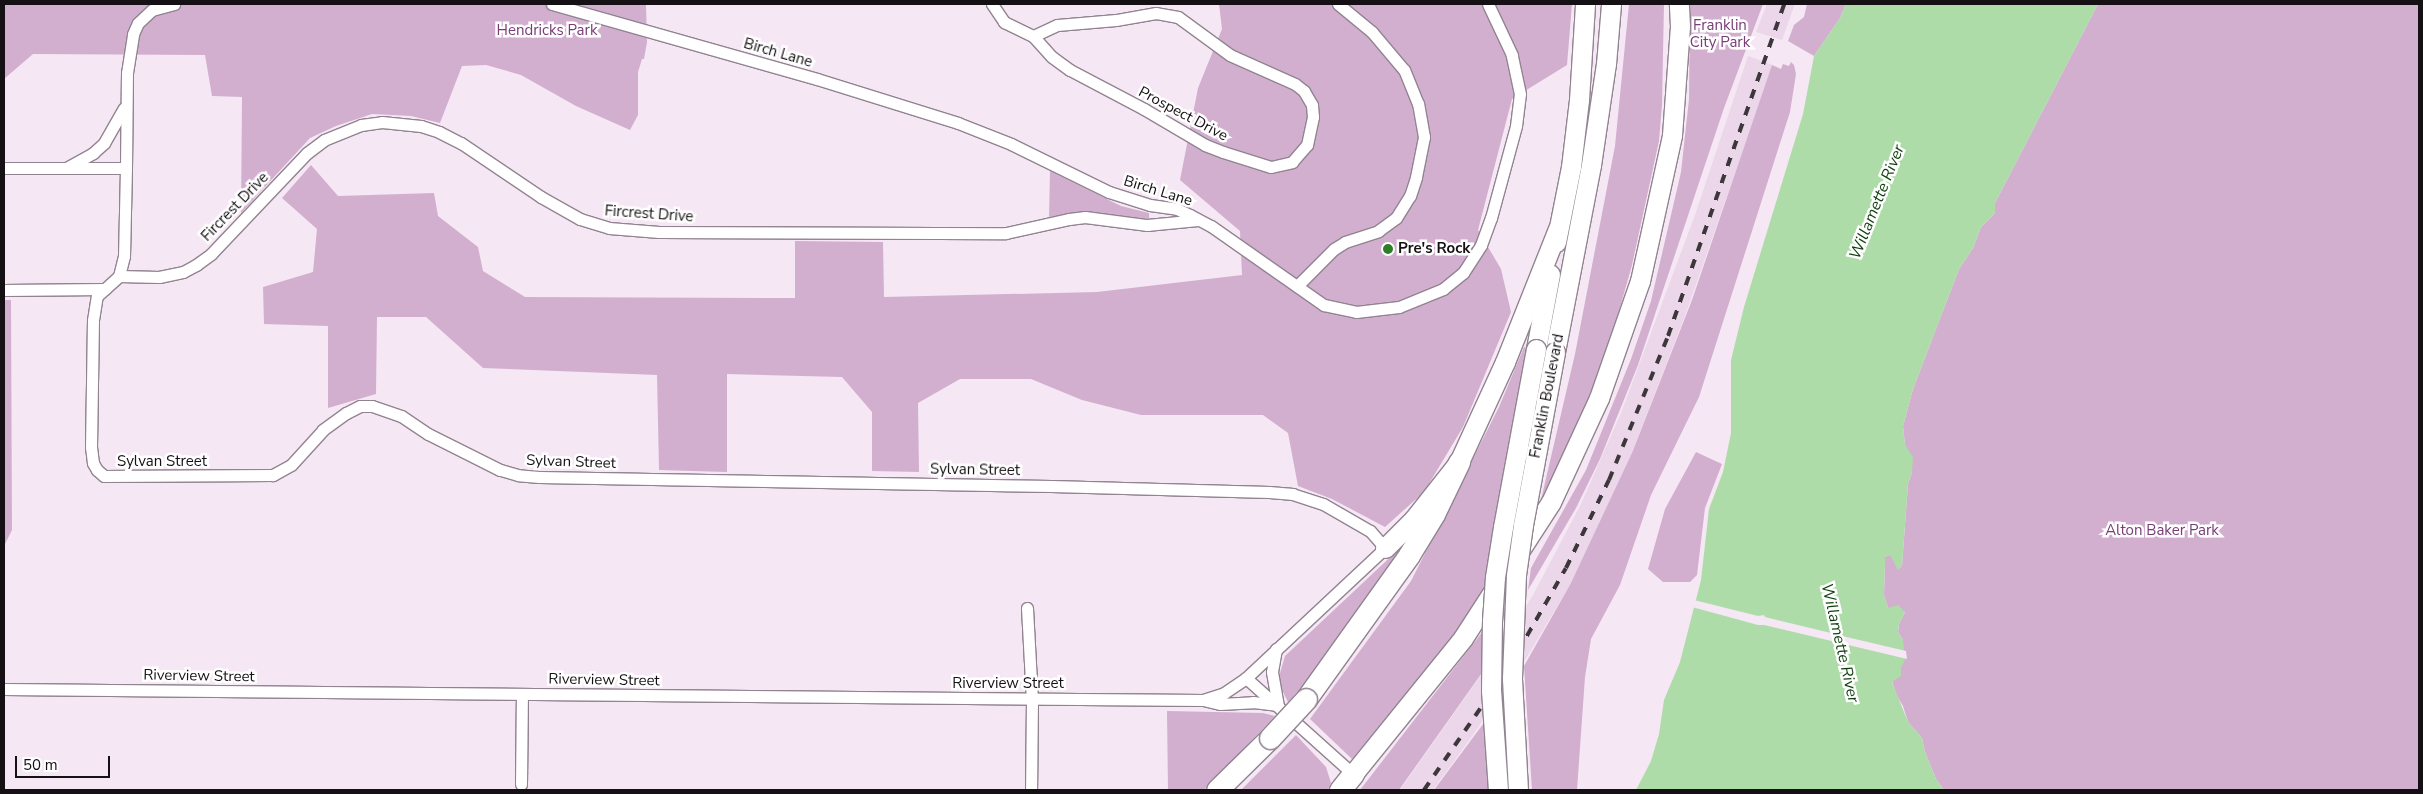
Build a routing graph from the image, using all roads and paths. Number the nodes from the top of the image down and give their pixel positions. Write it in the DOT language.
graph roads {
  1 [pos="169,4"];
  2 [pos="552,4"];
  3 [pos="992,4"];
  4 [pos="1338,4"];
  5 [pos="1488,4"];
  6 [pos="1585,4"];
  7 [pos="1610,4"];
  8 [pos="1679,4"];
  9 [pos="1033,36"];
  10 [pos="126,104"];
  11 [pos="4,168"];
  12 [pos="64,168"];
  13 [pos="126,168"];
  14 [pos="1198,220"];
  15 [pos="1558,229"];
  16 [pos="119,276"];
  17 [pos="1297,286"];
  18 [pos="105,289"];
  19 [pos="4,290"];
  20 [pos="1459,462"];
  21 [pos="1385,548"];
  22 [pos="1027,608"];
  23 [pos="1276,649"];
  24 [pos="1246,678"];
  25 [pos="4,689"];
  26 [pos="522,694"];
  27 [pos="1032,699"];
  28 [pos="1203,700"];
  29 [pos="1278,705"];
  30 [pos="1347,782"];
  31 [pos="521,784"];
  32 [pos="1032,790"];
  33 [pos="1217,790"];
  34 [pos="1498,790"];
  35 [pos="1518,790"];
  1 -- 10 [label="street"];
  2 -- 14 [label="street, Birch Lane"];
  3 -- 9 [label="street, Prospect Drive"];
  4 -- 17 [label="street"];
  5 -- 17 [label="street, Birch Lane"];
  6 -- 15 [label="main road, Franklin Boulevard"];
  7 -- 35 [label="main road, Franklin Boulevard, bridge"];
  8 -- 30 [label="main road"];
  9 -- 9 [label="street, Prospect Drive"];
  10 -- 12 [label="street"];
  10 -- 13 [label="street"];
  11 -- 12 [label="street"];
  12 -- 13 [label="street"];
  13 -- 16 [label="street"];
  14 -- 16 [label="street, Fircrest Drive"];
  14 -- 17 [label="street, Birch Lane"];
  15 -- 20 [label="main road"];
  15 -- 34 [label="main road, Franklin Boulevard, bridge"];
  16 -- 18 [label="street, Sylvan Street"];
  18 -- 19 [label="street"];
  18 -- 21 [label="street, Sylvan Street"];
  20 -- 21 [label="main road"];
  20 -- 33 [label="highway, bridge"];
  21 -- 23 [label="street, Riverview Street"];
  22 -- 27 [label="street"];
  23 -- 24 [label="street, Riverview Street"];
  23 -- 29 [label="street"];
  24 -- 28 [label="street, Riverview Street"];
  24 -- 29 [label="street"];
  25 -- 26 [label="street, Riverview Street"];
  26 -- 27 [label="street, Riverview Street"];
  26 -- 31 [label="street"];
  27 -- 28 [label="street, Riverview Street"];
  27 -- 32 [label="street"];
  28 -- 29 [label="street, Riverview Street"];
  29 -- 30 [label="street"];
}
